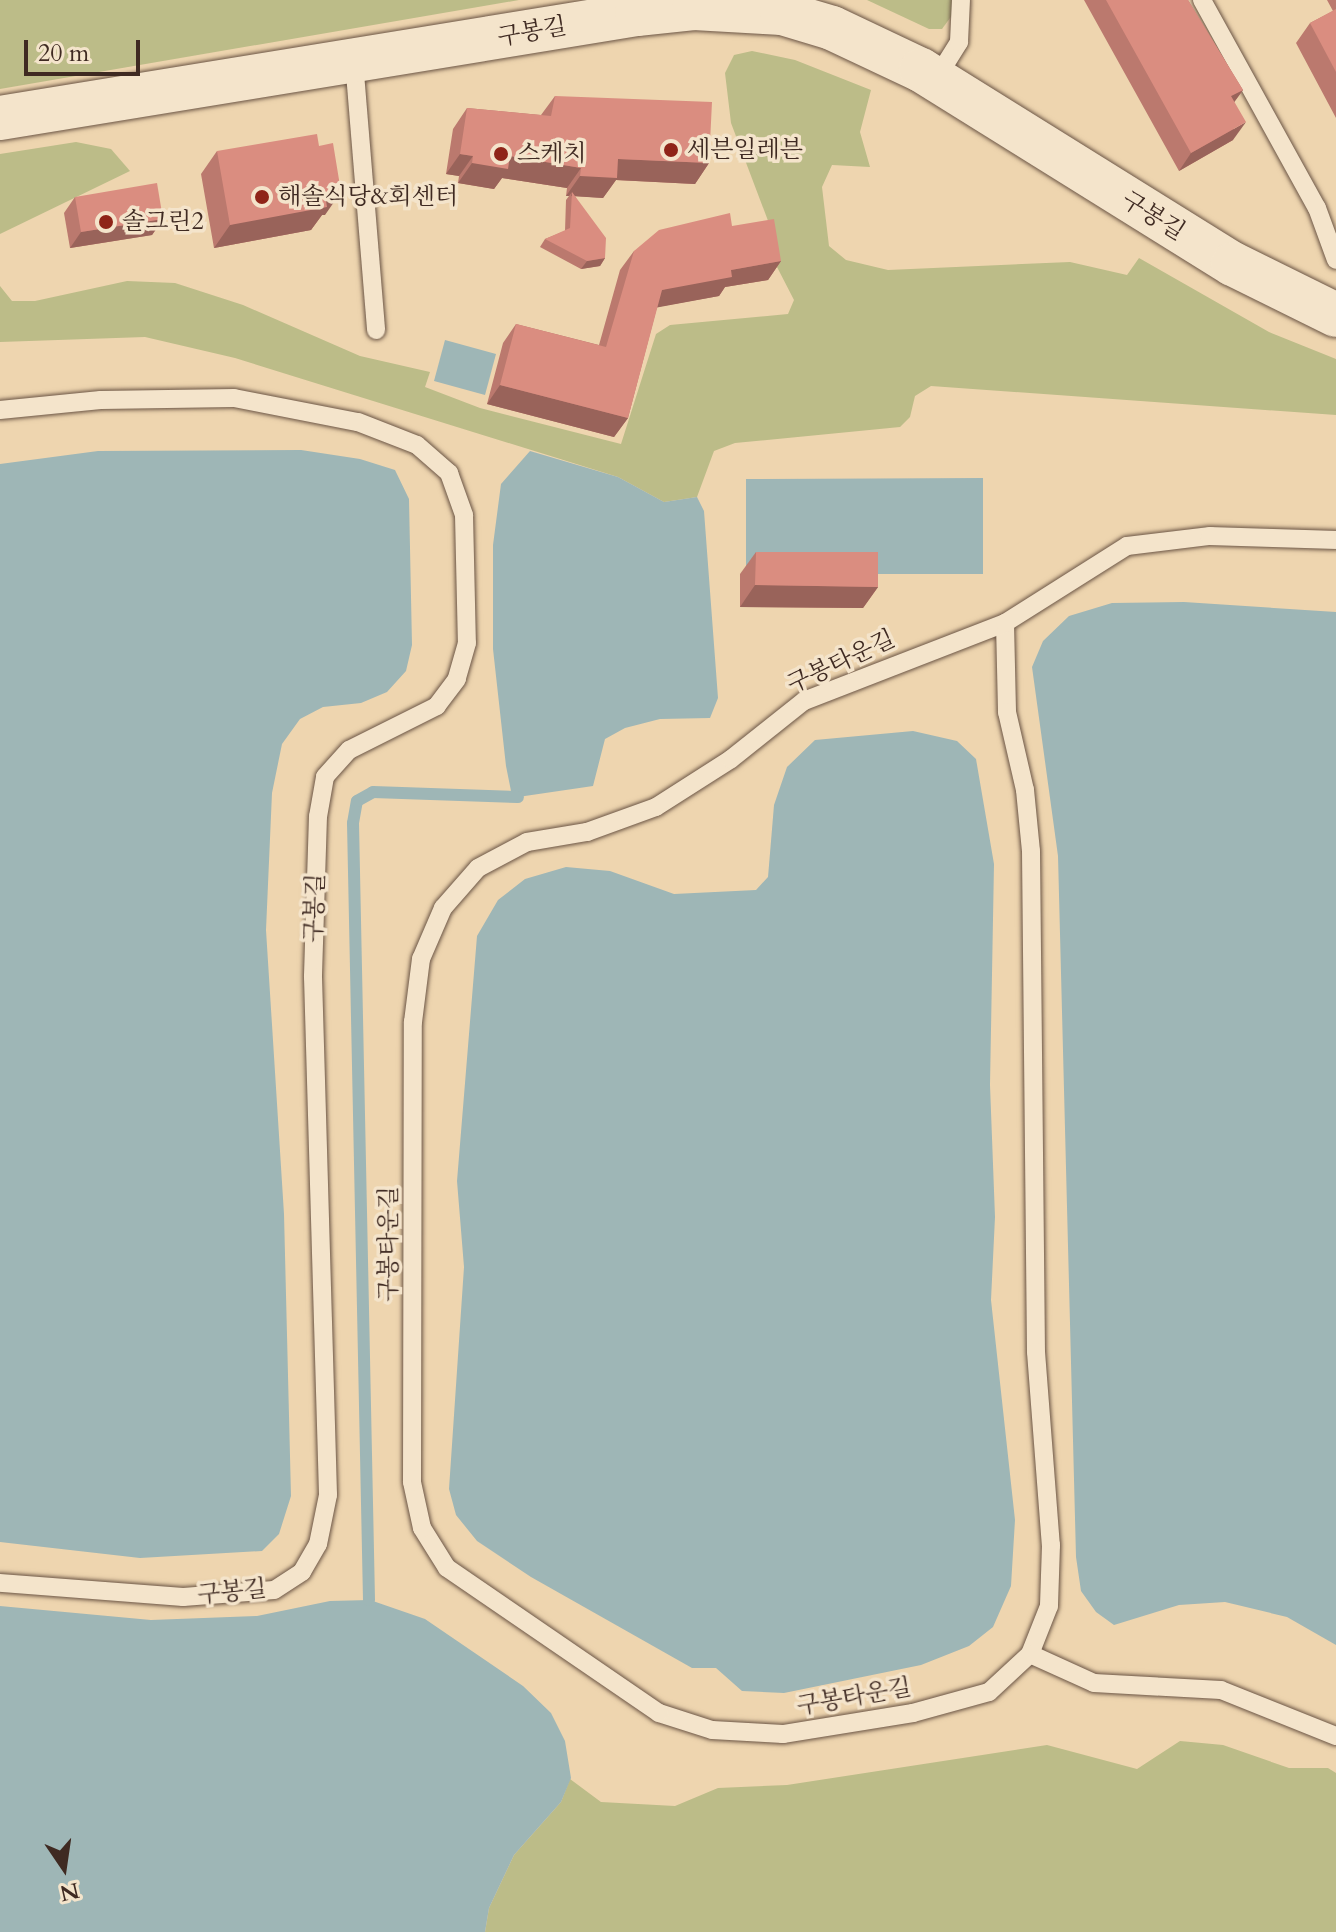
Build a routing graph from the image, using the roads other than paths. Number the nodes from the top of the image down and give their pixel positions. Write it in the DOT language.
graph roads {
  1 [pos="961,0"];
  2 [pos="1202,0"];
  3 [pos="354,61"];
  4 [pos="936,79"];
  5 [pos="0,118"];
  6 [pos="1336,260"];
  7 [pos="1336,315"];
  8 [pos="376,330"];
  9 [pos="0,410"];
  10 [pos="1336,540"];
  11 [pos="1005,623"];
  12 [pos="0,1583"];
  13 [pos="1030,1654"];
  14 [pos="1336,1736"];
  1 -- 4 [label="lane"];
  2 -- 6 [label="lane"];
  3 -- 4 [label="street, 구봉길"];
  3 -- 5 [label="street, 구봉길"];
  3 -- 8 [label="lane"];
  4 -- 7 [label="street, 구봉길"];
  9 -- 12 [label="lane, 구봉길"];
  10 -- 11 [label="lane, 구봉타운길"];
  11 -- 13 [label="lane, 구봉타운길"];
  11 -- 13 [label="lane, 구봉타운길"];
  13 -- 14 [label="lane"];
}
